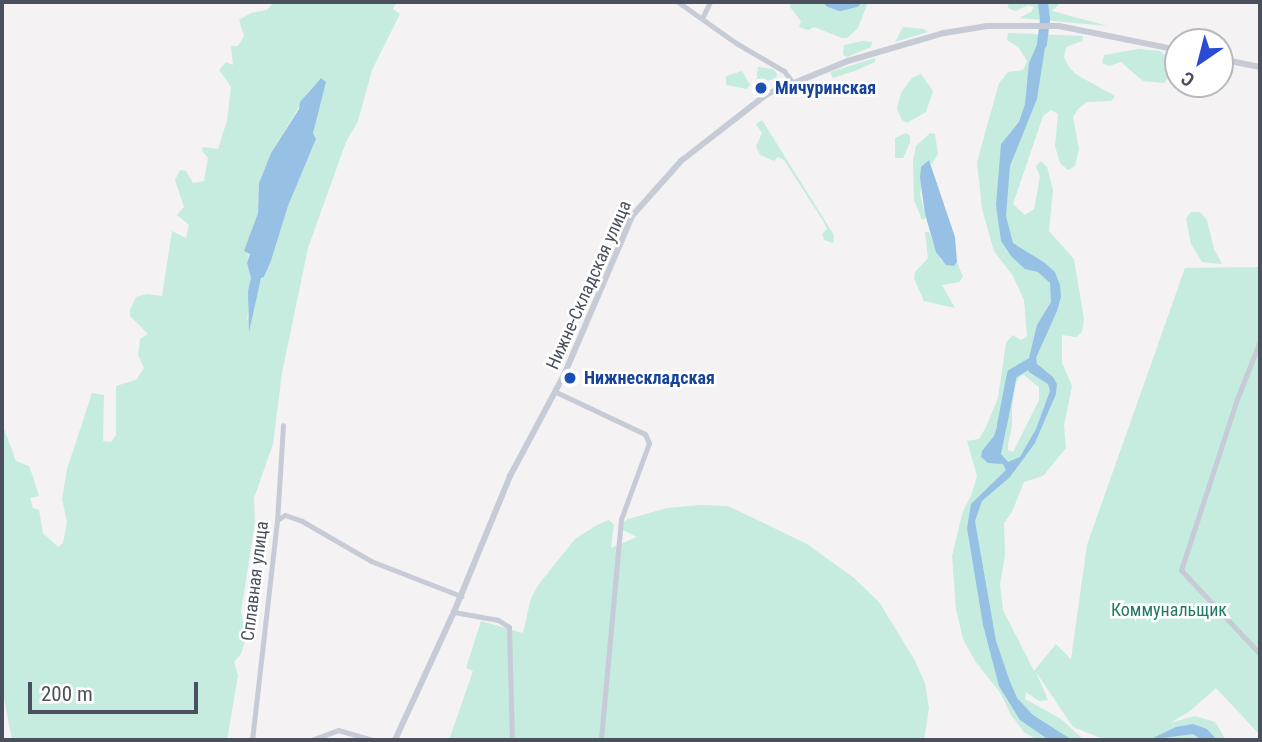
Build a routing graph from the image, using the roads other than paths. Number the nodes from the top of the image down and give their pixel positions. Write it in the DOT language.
graph roads {
  1 [pos="677,2"];
  2 [pos="710,2"];
  3 [pos="702,18"];
  4 [pos="1164,47"];
  5 [pos="1234,62"];
  6 [pos="1260,67"];
  7 [pos="793,83"];
  8 [pos="1260,341"];
  9 [pos="556,392"];
  10 [pos="283,425"];
  11 [pos="277,521"];
  12 [pos="461,596"];
  13 [pos="454,612"];
  14 [pos="1260,654"];
  15 [pos="251,740"];
  16 [pos="311,740"];
  17 [pos="372,740"];
  18 [pos="395,740"];
  19 [pos="512,740"];
  20 [pos="601,740"];
  1 -- 3 [label="street"];
  2 -- 3 [label="street"];
  3 -- 7 [label="street"];
  4 -- 7 [label="street, Нижне-Складская улица"];
  5 -- 6 [label="street"];
  7 -- 9 [label="street, Нижне-Складская улица"];
  8 -- 14 [label="street"];
  9 -- 12 [label="street, Нижне-Складская улица"];
  9 -- 20 [label="street"];
  10 -- 11 [label="street, Сплавная улица"];
  11 -- 12 [label="street"];
  11 -- 15 [label="street, Сплавная улица"];
  12 -- 13 [label="street, Нижне-Складская улица"];
  13 -- 18 [label="street, Нижне-Складская улица"];
  13 -- 19 [label="street"];
  16 -- 17 [label="street"];
}
